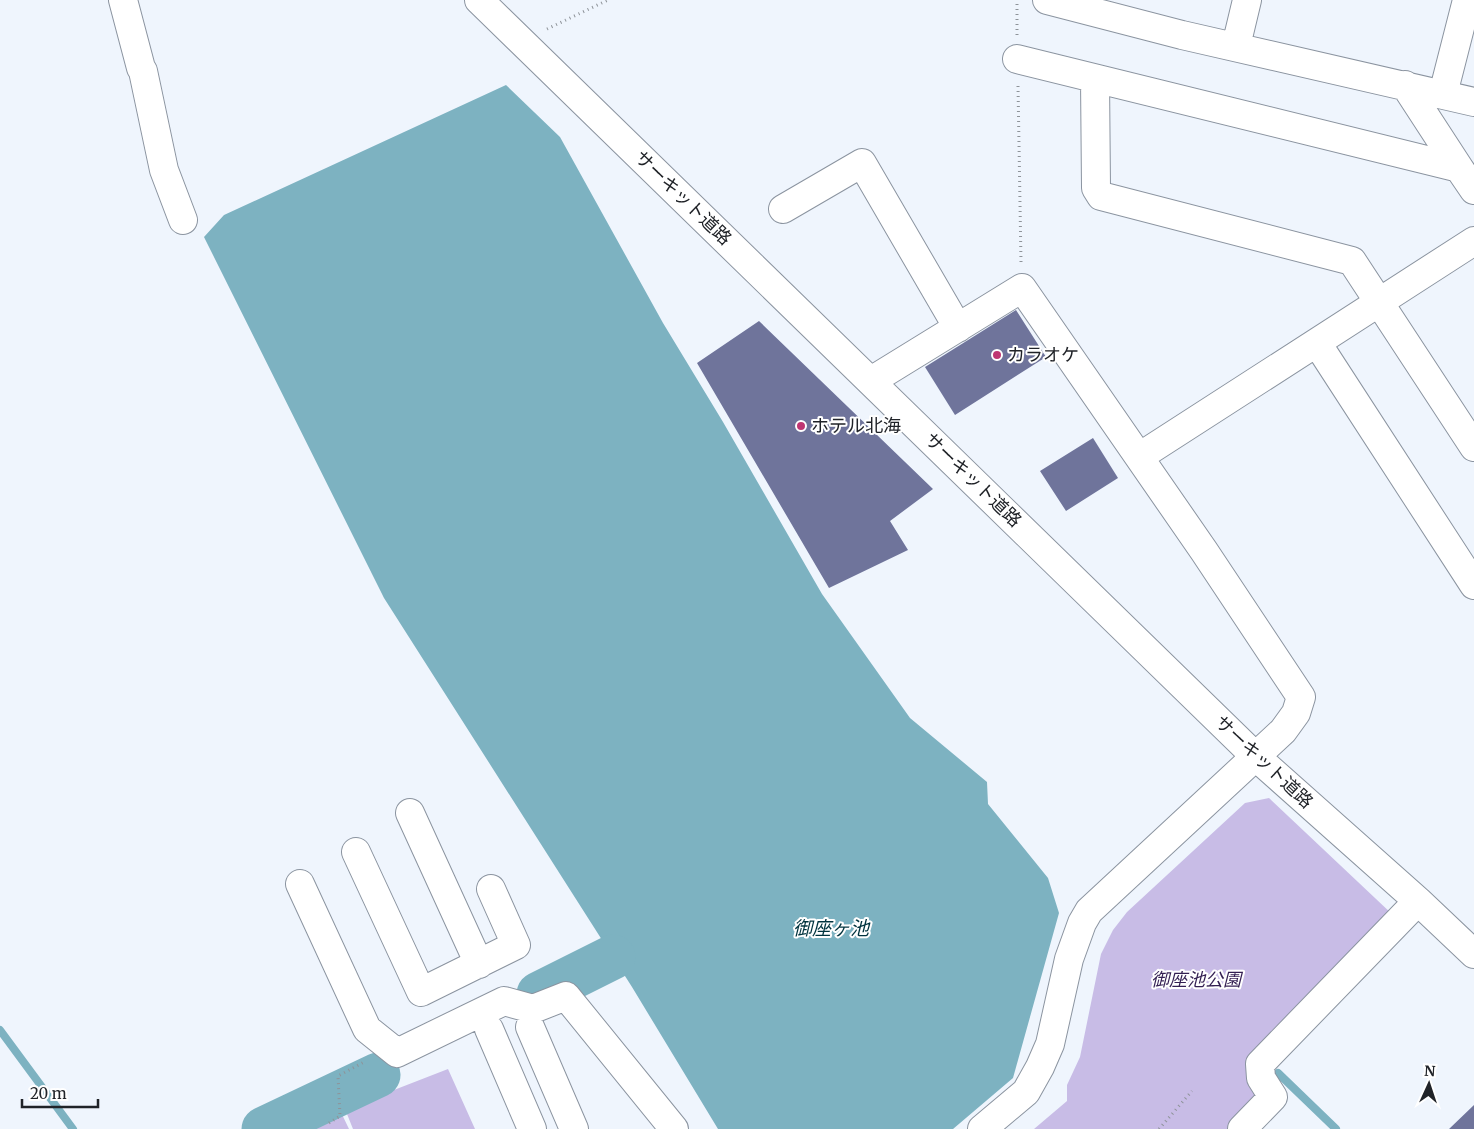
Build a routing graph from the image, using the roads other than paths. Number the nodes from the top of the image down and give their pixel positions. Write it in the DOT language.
graph roads {
  1 [pos="123,0"];
  2 [pos="479,0"];
  3 [pos="1047,0"];
  4 [pos="1247,0"];
  5 [pos="1467,0"];
  6 [pos="1236,46"];
  7 [pos="1017,59"];
  8 [pos="1095,79"];
  9 [pos="1405,85"];
  10 [pos="1444,94"];
  11 [pos="1474,102"];
  12 [pos="1459,168"];
  13 [pos="1474,190"];
  14 [pos="783,209"];
  15 [pos="182,220"];
  16 [pos="1474,241"];
  17 [pos="1380,302"];
  18 [pos="958,328"];
  19 [pos="1317,343"];
  20 [pos="871,381"];
  21 [pos="1474,446"];
  22 [pos="1139,457"];
  23 [pos="1474,585"];
  24 [pos="1255,756"];
  25 [pos="410,813"];
  26 [pos="356,852"];
  27 [pos="300,884"];
  28 [pos="491,889"];
  29 [pos="1418,901"];
  30 [pos="1474,954"];
  31 [pos="482,962"];
  32 [pos="504,1001"];
  33 [pos="530,1027"];
  34 [pos="489,1030"];
  35 [pos="532,1129"];
  36 [pos="574,1129"];
  37 [pos="674,1129"];
  38 [pos="982,1129"];
  39 [pos="1242,1129"];
  1 -- 15 [label="street"];
  2 -- 20 [label="street, サーキット道路"];
  3 -- 6 [label="street"];
  4 -- 6 [label="street"];
  5 -- 10 [label="street"];
  6 -- 9 [label="street"];
  7 -- 8 [label="street"];
  8 -- 12 [label="street"];
  8 -- 17 [label="street"];
  9 -- 10 [label="street"];
  9 -- 12 [label="street"];
  10 -- 11 [label="street"];
  12 -- 13 [label="street"];
  14 -- 18 [label="street"];
  16 -- 17 [label="street"];
  17 -- 19 [label="street"];
  17 -- 21 [label="street"];
  18 -- 20 [label="street"];
  18 -- 22 [label="street"];
  19 -- 22 [label="street"];
  19 -- 23 [label="street"];
  20 -- 24 [label="street, サーキット道路"];
  22 -- 24 [label="street"];
  24 -- 29 [label="street, サーキット道路"];
  24 -- 38 [label="street"];
  25 -- 31 [label="street"];
  26 -- 31 [label="street"];
  27 -- 32 [label="street"];
  28 -- 31 [label="street"];
  29 -- 30 [label="street, サーキット道路"];
  29 -- 39 [label="street"];
  31 -- 32 [label="street"];
  32 -- 37 [label="street"];
  33 -- 36 [label="street"];
  34 -- 35 [label="street"];
}
